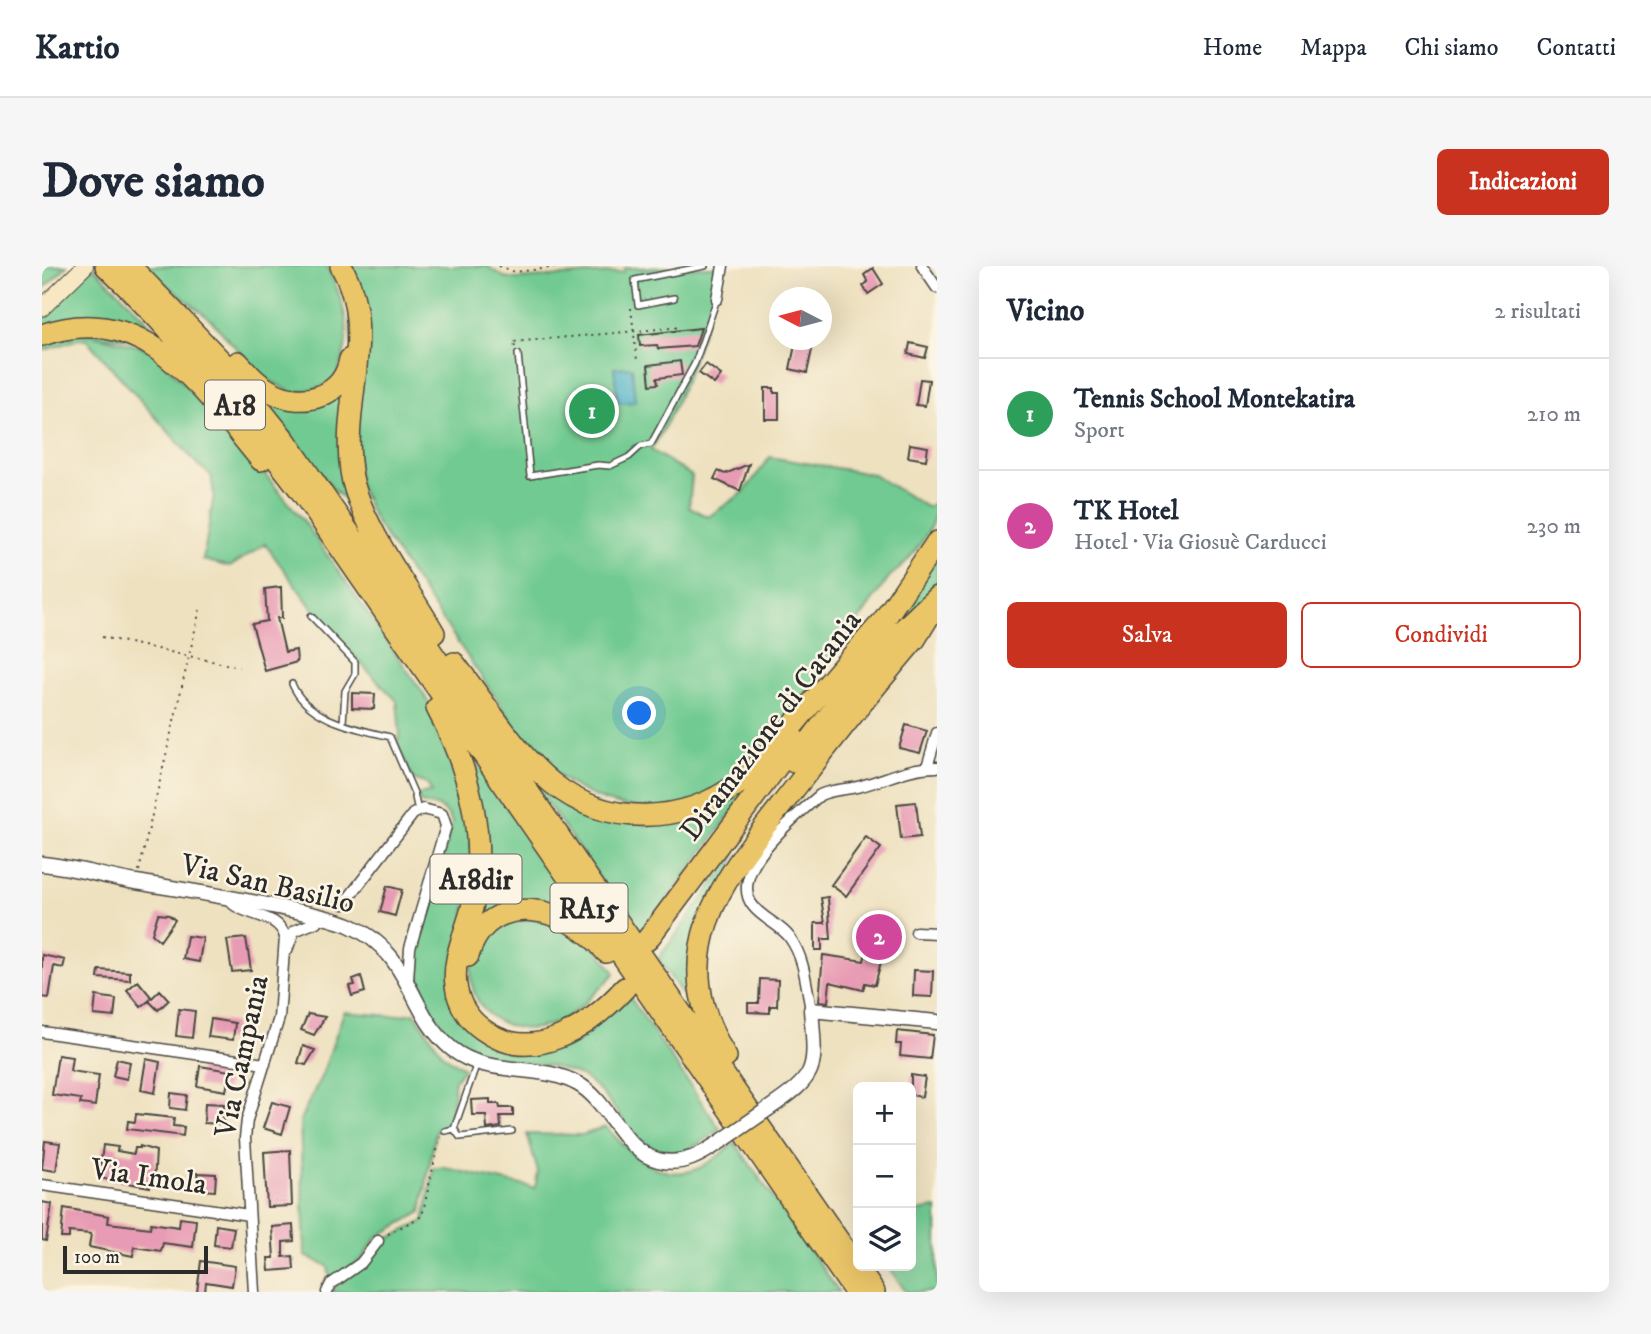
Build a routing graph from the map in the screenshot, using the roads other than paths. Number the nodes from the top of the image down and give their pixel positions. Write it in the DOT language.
graph roads {
  1 [pos="106,266"];
  2 [pos="130,266"];
  3 [pos="334,266"];
  4 [pos="341,266"];
  5 [pos="705,266"];
  6 [pos="723,266"];
  7 [pos="922,266"];
  8 [pos="82,267"];
  9 [pos="627,275"];
  10 [pos="635,281"];
  11 [pos="937,288"];
  12 [pos="160,294"];
  13 [pos="674,298"];
  14 [pos="717,299"];
  15 [pos="42,300"];
  16 [pos="42,308"];
  17 [pos="42,335"];
  18 [pos="518,354"];
  19 [pos="937,524"];
  20 [pos="937,542"];
  21 [pos="347,558"];
  22 [pos="362,580"];
  23 [pos="934,607"];
  24 [pos="311,616"];
  25 [pos="884,620"];
  26 [pos="437,662"];
  27 [pos="844,665"];
  28 [pos="292,684"];
  29 [pos="813,719"];
  30 [pos="343,723"];
  31 [pos="937,733"];
  32 [pos="932,767"];
  33 [pos="415,813"];
  34 [pos="42,864"];
  35 [pos="138,882"];
  36 [pos="233,904"];
  37 [pos="344,904"];
  38 [pos="316,922"];
  39 [pos="916,932"];
  40 [pos="937,933"];
  41 [pos="285,956"];
  42 [pos="408,980"];
  43 [pos="811,1010"];
  44 [pos="937,1022"];
  45 [pos="42,1032"];
  46 [pos="477,1063"];
  47 [pos="265,1064"];
  48 [pos="719,1098"];
  49 [pos="454,1129"];
  50 [pos="445,1131"];
  51 [pos="512,1131"];
  52 [pos="42,1185"];
  53 [pos="815,1205"];
  54 [pos="249,1215"];
  55 [pos="378,1241"];
  56 [pos="254,1292"];
  57 [pos="327,1292"];
  58 [pos="855,1292"];
  59 [pos="874,1292"];
  1 -- 21 [label="highway, A18"];
  2 -- 12 [label="highway, A18"];
  3 -- 12 [label="highway"];
  4 -- 26 [label="highway"];
  5 -- 10 [label="lane"];
  6 -- 14 [label="street"];
  7 -- 11 [label="street"];
  8 -- 15 [label="main road"];
  8 -- 16 [label="main road"];
  9 -- 10 [label="lane"];
  10 -- 13 [label="lane"];
  12 -- 26 [label="highway, A18"];
  14 -- 18 [label="lane"];
  17 -- 21 [label="highway"];
  19 -- 27 [label="highway"];
  20 -- 25 [label="highway, Diramazione di Catania"];
  21 -- 22 [label="highway, A18"];
  22 -- 26 [label="highway, A18"];
  22 -- 48 [label="highway, A18dir"];
  23 -- 29 [label="highway, Diramazione di Catania"];
  23 -- 53 [label="highway"];
  24 -- 30 [label="lane"];
  25 -- 27 [label="highway"];
  25 -- 29 [label="highway, Diramazione di Catania"];
  26 -- 27 [label="highway"];
  26 -- 48 [label="highway, RA15"];
  26 -- 53 [label="highway, RA15"];
  27 -- 29 [label="highway"];
  28 -- 30 [label="lane"];
  30 -- 33 [label="lane"];
  31 -- 32 [label="street"];
  32 -- 43 [label="street"];
  33 -- 37 [label="street"];
  33 -- 42 [label="street"];
  34 -- 35 [label="street, Via San Basilio"];
  35 -- 36 [label="street, Via San Basilio"];
  35 -- 42 [label="street, Via San Basilio"];
  36 -- 38 [label="street, Via San Basilio"];
  36 -- 41 [label="street"];
  38 -- 41 [label="street"];
  38 -- 42 [label="street, Via San Basilio"];
  39 -- 40 [label="street"];
  41 -- 47 [label="street, Via Campania"];
  42 -- 46 [label="street"];
  43 -- 44 [label="street"];
  43 -- 46 [label="street, bridge"];
  45 -- 47 [label="street"];
  46 -- 49 [label="lane"];
  47 -- 54 [label="street, Via Campania"];
  48 -- 58 [label="highway, RA15"];
  49 -- 50 [label="lane"];
  49 -- 51 [label="lane"];
  52 -- 54 [label="street, Via Imola"];
  53 -- 59 [label="highway, RA15"];
  54 -- 56 [label="street, Via Campania"];
  55 -- 57 [label="street"];
}
